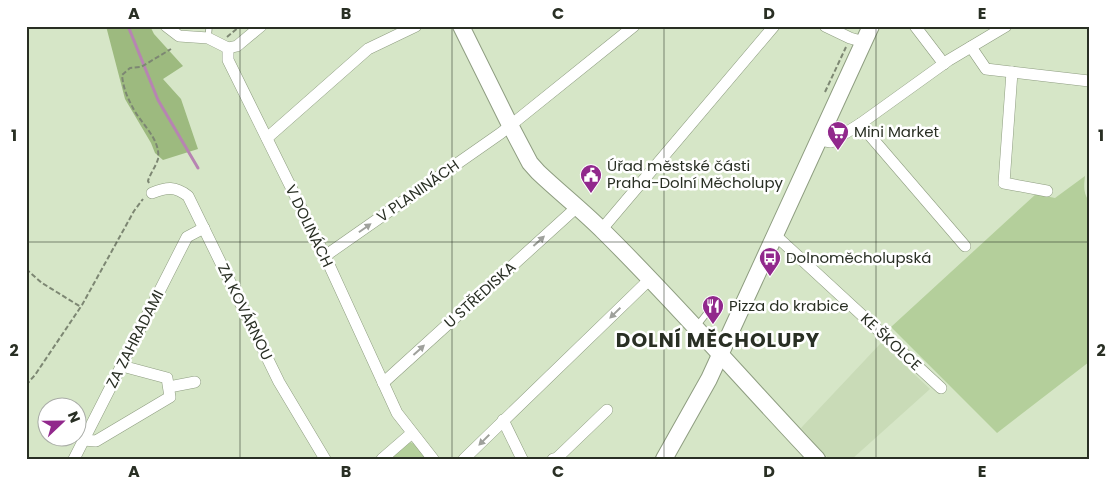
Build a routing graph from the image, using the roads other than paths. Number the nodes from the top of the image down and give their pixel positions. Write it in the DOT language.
graph roads {
  1 [pos="166,26"];
  2 [pos="261,26"];
  3 [pos="416,26"];
  4 [pos="461,26"];
  5 [pos="634,26"];
  6 [pos="774,26"];
  7 [pos="825,26"];
  8 [pos="871,26"];
  9 [pos="915,26"];
  10 [pos="1003,27"];
  11 [pos="399,30"];
  12 [pos="211,34"];
  13 [pos="864,42"];
  14 [pos="971,47"];
  15 [pos="228,48"];
  16 [pos="944,64"];
  17 [pos="1012,72"];
  18 [pos="1089,82"];
  19 [pos="860,124"];
  20 [pos="510,125"];
  21 [pos="267,138"];
  22 [pos="820,140"];
  23 [pos="1047,191"];
  24 [pos="152,193"];
  25 [pos="577,207"];
  26 [pos="204,228"];
  27 [pos="602,229"];
  28 [pos="775,235"];
  29 [pos="965,246"];
  30 [pos="325,256"];
  31 [pos="650,279"];
  32 [pos="711,308"];
  33 [pos="696,327"];
  34 [pos="720,354"];
  35 [pos="122,366"];
  36 [pos="195,382"];
  37 [pos="383,383"];
  38 [pos="168,387"];
  39 [pos="941,388"];
  40 [pos="606,410"];
  41 [pos="504,420"];
  42 [pos="88,431"];
  43 [pos="412,433"];
  44 [pos="88,440"];
  45 [pos="556,458"];
  46 [pos="325,459"];
  47 [pos="382,459"];
  48 [pos="433,459"];
  49 [pos="464,459"];
  50 [pos="522,459"];
  51 [pos="664,459"];
  52 [pos="817,459"];
  1 -- 12 [label="street"];
  2 -- 15 [label="street"];
  3 -- 11 [label="street"];
  4 -- 20 [label="street"];
  5 -- 20 [label="street, V PLANINÁCH"];
  6 -- 27 [label="street"];
  7 -- 13 [label="street"];
  8 -- 13 [label="street"];
  9 -- 16 [label="street"];
  10 -- 14 [label="street"];
  11 -- 21 [label="street"];
  12 -- 15 [label="street"];
  13 -- 22 [label="street"];
  14 -- 16 [label="street"];
  14 -- 17 [label="street"];
  15 -- 21 [label="street, V DOLINÁCH"];
  16 -- 19 [label="street"];
  17 -- 18 [label="street"];
  17 -- 23 [label="street"];
  19 -- 22 [label="street"];
  19 -- 29 [label="street"];
  20 -- 25 [label="street"];
  30 -- 20 [label="street, V PLANINÁCH, one-way"];
  21 -- 30 [label="street, V DOLINÁCH"];
  22 -- 28 [label="street"];
  24 -- 26 [label="street, ZA KOVÁRNOU"];
  25 -- 27 [label="street"];
  37 -- 25 [label="street, U STŘEDISKA, one-way"];
  26 -- 35 [label="street, ZA ZAHRADAMI"];
  26 -- 46 [label="street, ZA KOVÁRNOU"];
  27 -- 31 [label="street"];
  28 -- 34 [label="street"];
  28 -- 39 [label="street, KE ŠKOLCE"];
  30 -- 37 [label="street, V DOLINÁCH"];
  31 -- 33 [label="street"];
  31 -- 41 [label="street, one-way"];
  32 -- 33 [label="lane"];
  33 -- 34 [label="street"];
  34 -- 51 [label="street"];
  34 -- 52 [label="street"];
  35 -- 38 [label="street"];
  35 -- 42 [label="street, ZA ZAHRADAMI"];
  36 -- 38 [label="street"];
  37 -- 43 [label="street, V DOLINÁCH"];
  38 -- 44 [label="street"];
  40 -- 45 [label="street"];
  41 -- 49 [label="street, one-way"];
  41 -- 50 [label="street"];
  43 -- 47 [label="street"];
  43 -- 48 [label="street, V DOLINÁCH"];
}
